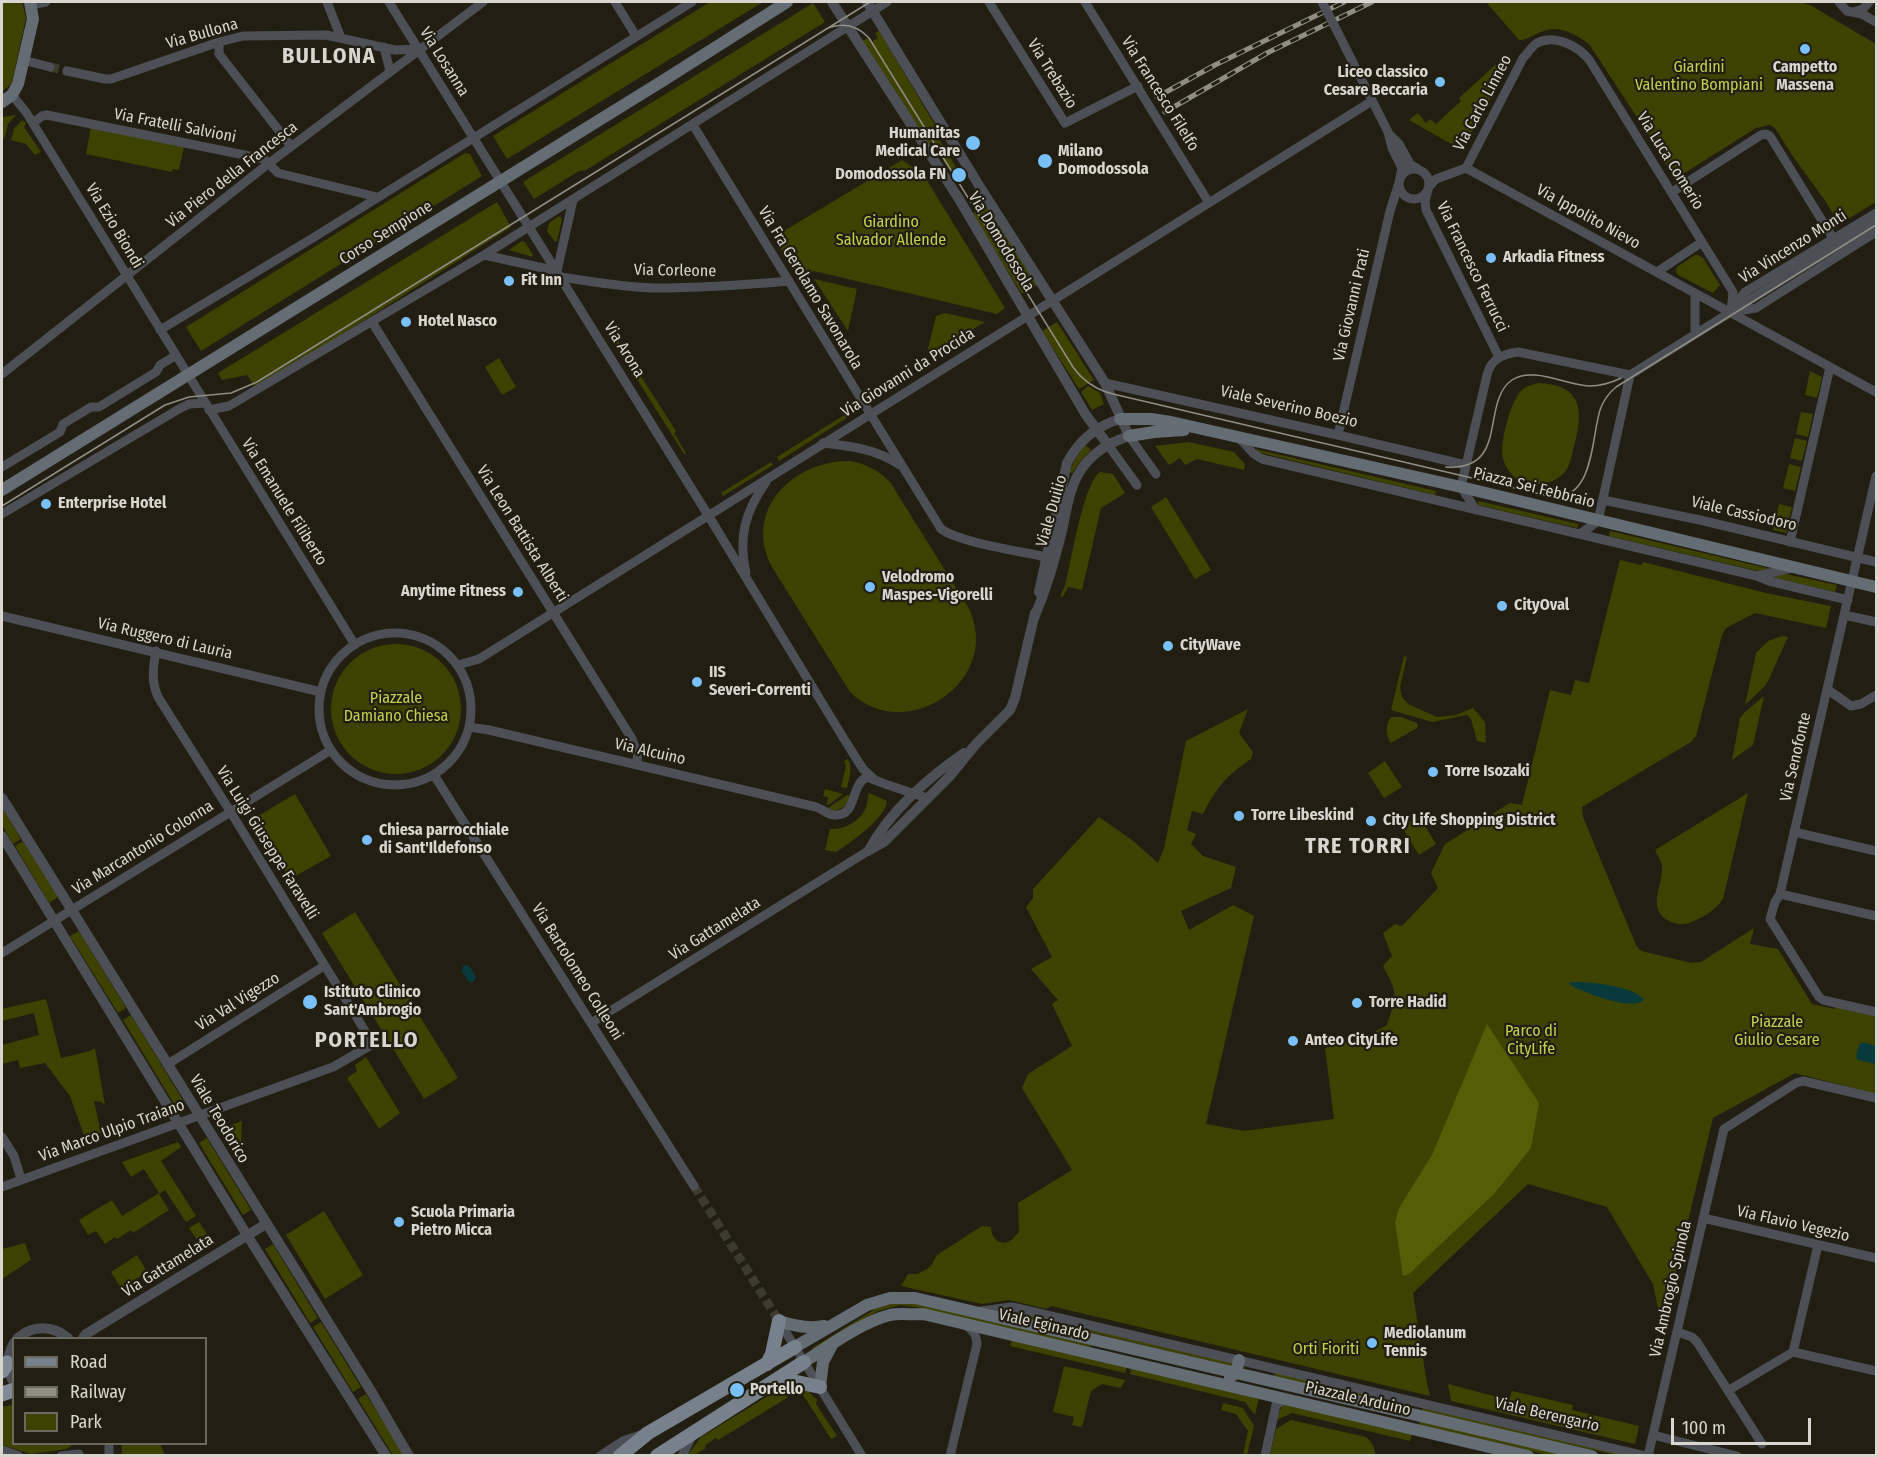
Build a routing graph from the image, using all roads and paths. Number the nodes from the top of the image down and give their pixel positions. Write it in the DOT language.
graph roads {
  1 [pos="46,2"];
  2 [pos="327,2"];
  3 [pos="389,2"];
  4 [pos="483,2"];
  5 [pos="615,2"];
  6 [pos="692,2"];
  7 [pos="787,2"];
  8 [pos="832,2"];
  9 [pos="887,2"];
  10 [pos="988,2"];
  11 [pos="1084,2"];
  12 [pos="1322,2"];
  13 [pos="1839,2"];
  14 [pos="1869,2"];
  15 [pos="31,3"];
  16 [pos="869,6"];
  17 [pos="1854,12"];
  18 [pos="1876,22"];
  19 [pos="849,27"];
  20 [pos="636,36"];
  21 [pos="342,38"];
  22 [pos="1559,41"];
  23 [pos="219,42"];
  24 [pos="384,48"];
  25 [pos="419,49"];
  26 [pos="23,60"];
  27 [pos="50,67"];
  28 [pos="67,71"];
  29 [pos="390,71"];
  30 [pos="1138,86"];
  31 [pos="7,98"];
  32 [pos="1372,101"];
  33 [pos="33,123"];
  34 [pos="693,125"];
  35 [pos="1388,132"];
  36 [pos="474,138"];
  37 [pos="291,146"];
  38 [pos="268,164"];
  39 [pos="1466,168"];
  40 [pos="1419,170"];
  41 [pos="501,180"];
  42 [pos="1400,181"];
  43 [pos="1428,189"];
  44 [pos="1672,192"];
  45 [pos="377,197"];
  46 [pos="573,200"];
  47 [pos="1209,202"];
  48 [pos="1876,213"];
  49 [pos="1876,222"];
  50 [pos="529,226"];
  51 [pos="1876,232"];
  52 [pos="1834,240"];
  53 [pos="1702,242"];
  54 [pos="484,255"];
  55 [pos="1656,272"];
  56 [pos="559,274"];
  57 [pos="127,276"];
  58 [pos="789,281"];
  59 [pos="1695,293"];
  60 [pos="1053,300"];
  61 [pos="1731,312"];
  62 [pos="1028,316"];
  63 [pos="372,322"];
  64 [pos="160,330"];
  65 [pos="1695,334"];
  66 [pos="176,356"];
  67 [pos="1499,357"];
  68 [pos="1830,367"];
  69 [pos="2,374"];
  70 [pos="188,375"];
  71 [pos="1630,375"];
  72 [pos="1105,383"];
  73 [pos="1876,392"];
  74 [pos="207,407"];
  75 [pos="870,414"];
  76 [pos="1120,420"];
  77 [pos="1095,429"];
  78 [pos="1209,431"];
  79 [pos="1338,435"];
  80 [pos="1129,436"];
  81 [pos="1239,438"];
  82 [pos="823,443"];
  83 [pos="1108,445"];
  84 [pos="1466,465"];
  85 [pos="902,466"];
  86 [pos="2,467"];
  87 [pos="1156,474"];
  88 [pos="1876,476"];
  89 [pos="769,477"];
  90 [pos="1137,485"];
  91 [pos="1461,487"];
  92 [pos="2,490"];
  93 [pos="1603,500"];
  94 [pos="1476,510"];
  95 [pos="2,514"];
  96 [pos="708,515"];
  97 [pos="1598,521"];
  98 [pos="1580,534"];
  99 [pos="1790,542"];
  100 [pos="1046,557"];
  101 [pos="1857,558"];
  102 [pos="1876,562"];
  103 [pos="1793,568"];
  104 [pos="1756,576"];
  105 [pos="747,580"];
  106 [pos="1852,581"];
  107 [pos="1876,587"];
  108 [pos="1848,600"];
  109 [pos="553,613"];
  110 [pos="1844,615"];
  111 [pos="2,616"];
  112 [pos="1034,618"];
  113 [pos="1876,622"];
  114 [pos="355,645"];
  115 [pos="156,651"];
  116 [pos="458,665"];
  117 [pos="1827,689"];
  118 [pos="321,692"];
  119 [pos="1876,695"];
  120 [pos="469,727"];
  121 [pos="976,744"];
  122 [pos="332,750"];
  123 [pos="636,764"];
  124 [pos="434,775"];
  125 [pos="874,779"];
  126 [pos="915,794"];
  127 [pos="2,798"];
  128 [pos="927,798"];
  129 [pos="230,811"];
  130 [pos="1794,832"];
  131 [pos="2,836"];
  132 [pos="868,850"];
  133 [pos="1876,851"];
  134 [pos="1780,894"];
  135 [pos="71,911"];
  136 [pos="1876,916"];
  137 [pos="55,921"];
  138 [pos="2,953"];
  139 [pos="324,966"];
  140 [pos="1876,1012"];
  141 [pos="591,1023"];
  142 [pos="373,1044"];
  143 [pos="168,1064"];
  144 [pos="1876,1098"];
  145 [pos="199,1115"];
  146 [pos="177,1123"];
  147 [pos="2,1137"];
  148 [pos="21,1179"];
  149 [pos="694,1186"];
  150 [pos="2,1187"];
  151 [pos="1703,1218"];
  152 [pos="266,1224"];
  153 [pos="247,1235"];
  154 [pos="1818,1245"];
  155 [pos="1876,1258"];
  156 [pos="779,1321"];
  157 [pos="837,1322"];
  158 [pos="963,1323"];
  159 [pos="1677,1332"];
  160 [pos="84,1336"];
  161 [pos="19,1337"];
  162 [pos="66,1337"];
  163 [pos="833,1344"];
  164 [pos="12,1347"];
  165 [pos="795,1347"];
  166 [pos="1076,1350"];
  167 [pos="1792,1352"];
  168 [pos="804,1362"];
  169 [pos="767,1364"];
  170 [pos="1237,1366"];
  171 [pos="4,1367"];
  172 [pos="1273,1368"];
  173 [pos="1876,1371"];
  174 [pos="769,1385"];
  175 [pos="820,1387"];
  176 [pos="1729,1390"];
  177 [pos="1285,1398"];
  178 [pos="1371,1404"];
  179 [pos="1441,1408"];
  180 [pos="1418,1415"];
  181 [pos="694,1431"];
  182 [pos="648,1433"];
  183 [pos="1653,1435"];
  184 [pos="1762,1444"];
  185 [pos="2,1450"];
  186 [pos="80,1451"];
  187 [pos="19,1455"];
  188 [pos="61,1455"];
  189 [pos="386,1455"];
  190 [pos="409,1455"];
  191 [pos="601,1455"];
  192 [pos="620,1455"];
  193 [pos="657,1455"];
  194 [pos="682,1455"];
  195 [pos="862,1455"];
  196 [pos="950,1455"];
  197 [pos="1265,1455"];
  198 [pos="1528,1455"];
  199 [pos="1592,1455"];
  200 [pos="1647,1455"];
  201 [pos="1737,1455"];
  1 -- 15 [label="street"];
  2 -- 21 [label="street"];
  3 -- 25 [label="street, Via Losanna"];
  4 -- 25 [label="street, Via Piero della Francesca"];
  5 -- 20 [label="street"];
  6 -- 20 [label="street, Corso Sempione"];
  7 -- 41 [label="main road, Corso Sempione"];
  8 -- 19 [label="street"];
  9 -- 16 [label="street"];
  10 -- 30 [label="street, Via Trebazio"];
  11 -- 30 [label="street, Via Francesco Filelfo"];
  12 -- 32 [label="street, Via Francesco Ferrucci, bridge"];
  13 -- 17 [label="street"];
  14 -- 17 [label="street"];
  15 -- 26 [label="main road"];
  16 -- 19 [label="street"];
  16 -- 60 [label="street, Via Domodossola"];
  17 -- 18 [label="street"];
  19 -- 34 [label="street"];
  19 -- 62 [label="street, Via Domodossola"];
  20 -- 36 [label="street, Corso Sempione"];
  21 -- 23 [label="street, Via Bullona"];
  21 -- 24 [label="street, Via Bullona"];
  22 -- 39 [label="street, Via Carlo Linneo"];
  22 -- 44 [label="street, Via Luca Comerio"];
  23 -- 28 [label="street, Via Bullona"];
  23 -- 37 [label="street"];
  24 -- 25 [label="street, Via Bullona"];
  24 -- 29 [label="street"];
  25 -- 29 [label="street, Via Piero della Francesca"];
  25 -- 36 [label="street, Via Losanna"];
  26 -- 27 [label="street"];
  26 -- 31 [label="main road"];
  29 -- 37 [label="street, Via Piero della Francesca"];
  30 -- 47 [label="street, Via Francesco Filelfo"];
  31 -- 33 [label="street, Via Ezio Biondi"];
  32 -- 35 [label="street, Via Francesco Ferrucci"];
  32 -- 47 [label="street, Via Giovanni da Procida"];
  33 -- 38 [label="street, Via Fratelli Salvioni"];
  33 -- 57 [label="street, Via Ezio Biondi"];
  34 -- 46 [label="street"];
  34 -- 58 [label="street, Via Fra Gerolamo Savonarola"];
  35 -- 40 [label="street, Via Francesco Ferrucci"];
  35 -- 42 [label="street, Via Francesco Ferrucci"];
  36 -- 41 [label="street, Via Arona"];
  36 -- 45 [label="street, Corso Sempione"];
  37 -- 38 [label="street, Via Piero della Francesca"];
  38 -- 45 [label="street, Via Fratelli Salvioni"];
  38 -- 57 [label="street, Via Piero della Francesca"];
  39 -- 43 [label="street, Via Francesco Ferrucci"];
  39 -- 55 [label="street, Via Ippolito Nievo"];
  40 -- 42 [label="street"];
  40 -- 43 [label="street, Via Francesco Ferrucci"];
  41 -- 50 [label="street, Via Arona"];
  41 -- 70 [label="main road, Corso Sempione"];
  42 -- 43 [label="street, Via Francesco Ferrucci"];
  42 -- 79 [label="street, Via Giovanni Prati"];
  43 -- 67 [label="street, Via Francesco Ferrucci"];
  44 -- 52 [label="street"];
  44 -- 53 [label="street, Via Luca Comerio"];
  45 -- 64 [label="street, Corso Sempione"];
  46 -- 50 [label="street"];
  46 -- 56 [label="street"];
  47 -- 60 [label="street, Via Giovanni da Procida"];
  48 -- 52 [label="street, Via Vincenzo Monti"];
  49 -- 61 [label="street"];
  50 -- 54 [label="street"];
  50 -- 56 [label="street, Via Arona"];
  51 -- 61 [label="street, Via Vincenzo Monti"];
  52 -- 61 [label="street, Via Vincenzo Monti"];
  53 -- 55 [label="street"];
  53 -- 61 [label="street, Via Luca Comerio"];
  54 -- 56 [label="street"];
  54 -- 63 [label="street"];
  55 -- 59 [label="street, Via Ippolito Nievo"];
  56 -- 58 [label="street, Via Corleone"];
  56 -- 96 [label="street, Via Arona"];
  57 -- 64 [label="street, Via Ezio Biondi"];
  57 -- 69 [label="street, Via Piero della Francesca"];
  58 -- 75 [label="street, Via Fra Gerolamo Savonarola"];
  59 -- 61 [label="street, Via Ippolito Nievo"];
  59 -- 65 [label="street"];
  60 -- 62 [label="street, Via Giovanni da Procida"];
  60 -- 72 [label="street, Via Domodossola"];
  61 -- 65 [label="street, Via Vincenzo Monti"];
  61 -- 68 [label="street, Via Ippolito Nievo"];
  62 -- 75 [label="street, Via Giovanni da Procida"];
  62 -- 77 [label="street, Via Domodossola"];
  63 -- 74 [label="street"];
  63 -- 109 [label="street, Via Leon Battista Alberti"];
  64 -- 66 [label="street, Via Ezio Biondi"];
  65 -- 71 [label="street, Via Vincenzo Monti"];
  66 -- 70 [label="street, Via Ezio Biondi"];
  66 -- 86 [label="street"];
  67 -- 71 [label="street"];
  67 -- 84 [label="street, Piazza Sei Febbraio"];
  68 -- 73 [label="street, Via Ippolito Nievo"];
  68 -- 99 [label="street"];
  70 -- 74 [label="street, Via Emanuele Filiberto"];
  70 -- 92 [label="main road, Corso Sempione"];
  71 -- 93 [label="street, Piazza Sei Febbraio"];
  72 -- 76 [label="street, Via Domodossola"];
  72 -- 79 [label="street, Viale Severino Boezio"];
  74 -- 95 [label="street"];
  74 -- 114 [label="street, Via Emanuele Filiberto"];
  75 -- 82 [label="street, Via Giovanni da Procida"];
  75 -- 85 [label="street, Via Fra Gerolamo Savonarola"];
  76 -- 77 [label="street"];
  76 -- 78 [label="main road"];
  76 -- 80 [label="street, Via Domodossola"];
  77 -- 83 [label="street, Via Domodossola"];
  77 -- 100 [label="street, Viale Duilio"];
  78 -- 80 [label="main road"];
  78 -- 81 [label="main road"];
  79 -- 84 [label="street, Viale Severino Boezio"];
  80 -- 83 [label="street, Viale Duilio"];
  80 -- 87 [label="street"];
  81 -- 91 [label="main road"];
  81 -- 94 [label="street, Piazza Sei Febbraio"];
  82 -- 85 [label="street"];
  82 -- 89 [label="street, Via Giovanni da Procida"];
  83 -- 90 [label="street"];
  83 -- 112 [label="street, Viale Duilio"];
  84 -- 91 [label="street, Piazza Sei Febbraio"];
  85 -- 100 [label="street, Via Fra Gerolamo Savonarola"];
  88 -- 101 [label="street, Via Senofonte"];
  89 -- 96 [label="street, Via Giovanni da Procida"];
  89 -- 105 [label="street, Via Arona"];
  91 -- 94 [label="street, Piazza Sei Febbraio"];
  91 -- 97 [label="main road, Piazza Sei Febbraio"];
  93 -- 97 [label="street, Piazza Sei Febbraio"];
  93 -- 99 [label="street, Viale Cassiodoro"];
  94 -- 98 [label="street, Piazza Sei Febbraio"];
  96 -- 105 [label="street, Via Arona"];
  96 -- 109 [label="street, Via Giovanni da Procida"];
  97 -- 98 [label="street, Piazza Sei Febbraio"];
  97 -- 103 [label="main road"];
  98 -- 104 [label="street, Piazza Sei Febbraio"];
  99 -- 101 [label="street, Viale Cassiodoro"];
  100 -- 112 [label="street, Viale Duilio"];
  101 -- 102 [label="street, Viale Cassiodoro"];
  101 -- 106 [label="street, Via Senofonte"];
  103 -- 104 [label="street"];
  103 -- 106 [label="main road"];
  104 -- 108 [label="street"];
  105 -- 125 [label="street, Via Arona"];
  106 -- 107 [label="main road"];
  106 -- 108 [label="street, Via Senofonte"];
  108 -- 110 [label="street, Via Senofonte"];
  109 -- 116 [label="street, Via Giovanni da Procida"];
  109 -- 123 [label="street, Via Leon Battista Alberti"];
  110 -- 113 [label="street"];
  110 -- 117 [label="street, Via Senofonte"];
  111 -- 115 [label="street, Via Ruggero di Lauria"];
  112 -- 121 [label="street, Viale Duilio"];
  114 -- 116 [label="street"];
  114 -- 118 [label="street"];
  115 -- 118 [label="street, Via Ruggero di Lauria"];
  115 -- 129 [label="street, Via Luigi Giuseppe Faravelli"];
  116 -- 120 [label="street"];
  117 -- 119 [label="street"];
  117 -- 130 [label="street, Via Senofonte"];
  118 -- 122 [label="street"];
  120 -- 123 [label="street, Via Alcuino"];
  120 -- 124 [label="street"];
  121 -- 126 [label="street, Viale Duilio"];
  121 -- 128 [label="street, Viale Duilio"];
  122 -- 124 [label="street"];
  122 -- 129 [label="street, Via Marcantonio Colonna"];
  123 -- 125 [label="street, Via Alcuino"];
  124 -- 141 [label="street, Via Bartolomeo Colleoni"];
  125 -- 126 [label="street"];
  126 -- 128 [label="street"];
  126 -- 132 [label="street, Viale Duilio"];
  127 -- 135 [label="street, Viale Teodorico"];
  128 -- 132 [label="street, Viale Duilio"];
  129 -- 135 [label="street, Via Marcantonio Colonna"];
  129 -- 139 [label="street, Via Luigi Giuseppe Faravelli"];
  130 -- 133 [label="street"];
  130 -- 134 [label="street, Via Senofonte"];
  131 -- 137 [label="street"];
  132 -- 141 [label="street, Via Gattamelata"];
  134 -- 136 [label="street"];
  134 -- 140 [label="street, Via Senofonte"];
  135 -- 137 [label="street, Via Marcantonio Colonna"];
  135 -- 143 [label="street, Viale Teodorico"];
  137 -- 138 [label="street, Via Marcantonio Colonna"];
  137 -- 146 [label="street"];
  139 -- 142 [label="street, Via Luigi Giuseppe Faravelli"];
  139 -- 143 [label="street, Via Val Vigezzo"];
  141 -- 149 [label="street, Via Bartolomeo Colleoni"];
  142 -- 145 [label="street, Via Marco Ulpio Traiano"];
  143 -- 145 [label="street, Viale Teodorico"];
  144 -- 151 [label="street, Via Ambrogio Spinola"];
  145 -- 146 [label="street, Via Marco Ulpio Traiano"];
  145 -- 152 [label="street, Viale Teodorico"];
  146 -- 148 [label="street, Via Marco Ulpio Traiano"];
  146 -- 153 [label="street"];
  147 -- 148 [label="street"];
  148 -- 150 [label="street, Via Marco Ulpio Traiano"];
  151 -- 154 [label="street, Via Flavio Vegezio"];
  151 -- 159 [label="street, Via Ambrogio Spinola"];
  152 -- 153 [label="street, Via Gattamelata"];
  152 -- 190 [label="street, Viale Teodorico"];
  153 -- 160 [label="street, Via Gattamelata"];
  153 -- 189 [label="street"];
  154 -- 155 [label="street, Via Flavio Vegezio"];
  154 -- 167 [label="street"];
  156 -- 157 [label="main road"];
  156 -- 165 [label="street"];
  156 -- 169 [label="main road"];
  157 -- 165 [label="main road, Viale Eginardo"];
  157 -- 170 [label="main road, Viale Eginardo"];
  158 -- 163 [label="main road, Viale Eginardo"];
  158 -- 166 [label="main road, Viale Eginardo"];
  158 -- 196 [label="street"];
  159 -- 176 [label="street"];
  159 -- 183 [label="street, Via Ambrogio Spinola"];
  160 -- 162 [label="street, Via Gattamelata"];
  161 -- 162 [label="street, Via Gattamelata"];
  163 -- 168 [label="main road, Viale Eginardo"];
  163 -- 175 [label="main road"];
  164 -- 171 [label="street"];
  165 -- 168 [label="street"];
  165 -- 169 [label="main road"];
  166 -- 170 [label="main road"];
  166 -- 177 [label="main road, Viale Eginardo"];
  167 -- 173 [label="street"];
  167 -- 176 [label="street"];
  168 -- 174 [label="main road"];
  168 -- 175 [label="street"];
  169 -- 182 [label="main road"];
  170 -- 172 [label="street, Viale Eginardo"];
  170 -- 178 [label="main road, Viale Eginardo"];
  172 -- 179 [label="street, Piazzale Arduino"];
  174 -- 175 [label="main road"];
  174 -- 181 [label="main road"];
  175 -- 195 [label="street"];
  176 -- 184 [label="street"];
  177 -- 178 [label="main road"];
  177 -- 197 [label="street, Piazzale Arduino"];
  177 -- 198 [label="main road, Piazzale Arduino"];
  178 -- 180 [label="main road, Piazzale Arduino"];
  179 -- 200 [label="street, Viale Berengario"];
  180 -- 199 [label="main road, Viale Berengario"];
  181 -- 193 [label="main road"];
  181 -- 194 [label="street"];
  182 -- 191 [label="street"];
  182 -- 192 [label="main road"];
  183 -- 200 [label="street, Via Ambrogio Spinola"];
  183 -- 201 [label="street"];
  185 -- 187 [label="street"];
  186 -- 188 [label="street"];
}
